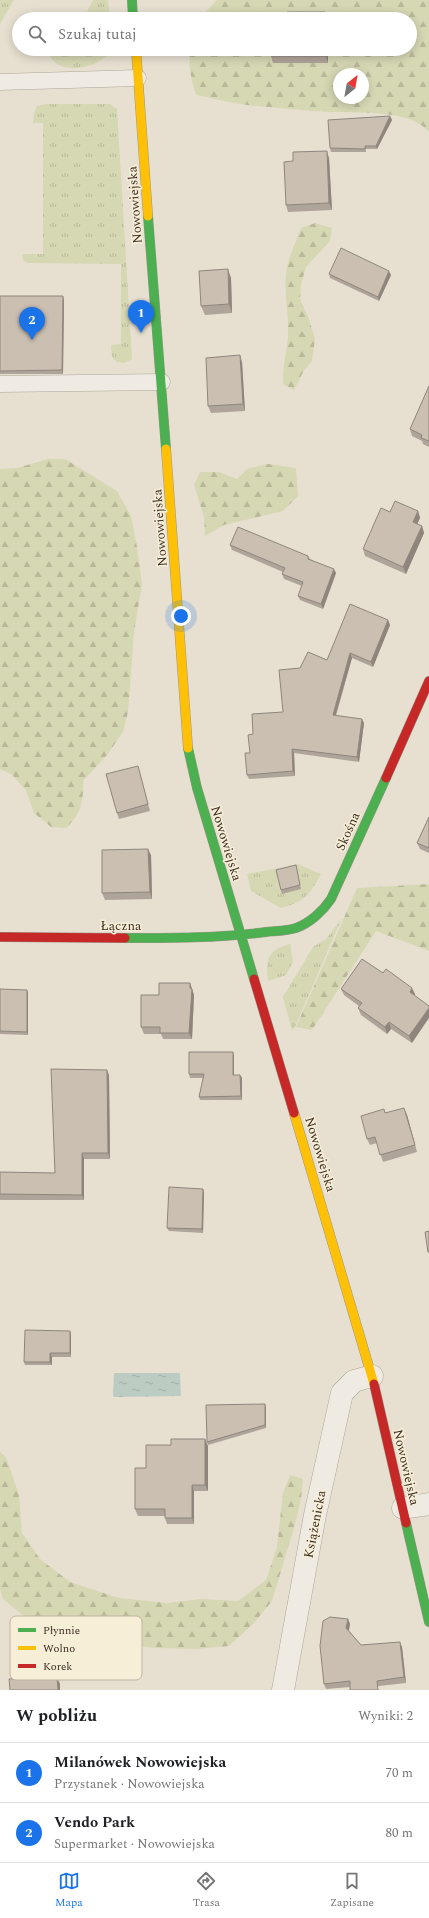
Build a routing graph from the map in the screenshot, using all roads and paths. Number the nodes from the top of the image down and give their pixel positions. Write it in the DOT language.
graph roads {
  1 [pos="132,0"];
  2 [pos="133,12"];
  3 [pos="136,56"];
  4 [pos="138,78"];
  5 [pos="0,82"];
  6 [pos="162,382"];
  7 [pos="0,384"];
  8 [pos="429,681"];
  9 [pos="241,935"];
  10 [pos="0,937"];
  11 [pos="372,1376"];
  12 [pos="429,1504"];
  13 [pos="403,1508"];
  14 [pos="429,1622"];
  15 [pos="283,1690"];
  1 -- 2 [label="street"];
  3 -- 4 [label="street, Nowowiejska"];
  4 -- 5 [label="lane"];
  4 -- 6 [label="street, Nowowiejska"];
  6 -- 7 [label="lane"];
  6 -- 9 [label="street, Nowowiejska"];
  8 -- 9 [label="street, Skośna"];
  9 -- 10 [label="street, Łączna"];
  9 -- 11 [label="street, Nowowiejska"];
  11 -- 13 [label="street, Nowowiejska"];
  11 -- 15 [label="street, Książenicka"];
  12 -- 13 [label="street"];
  13 -- 14 [label="street, Nowowiejska"];
}
